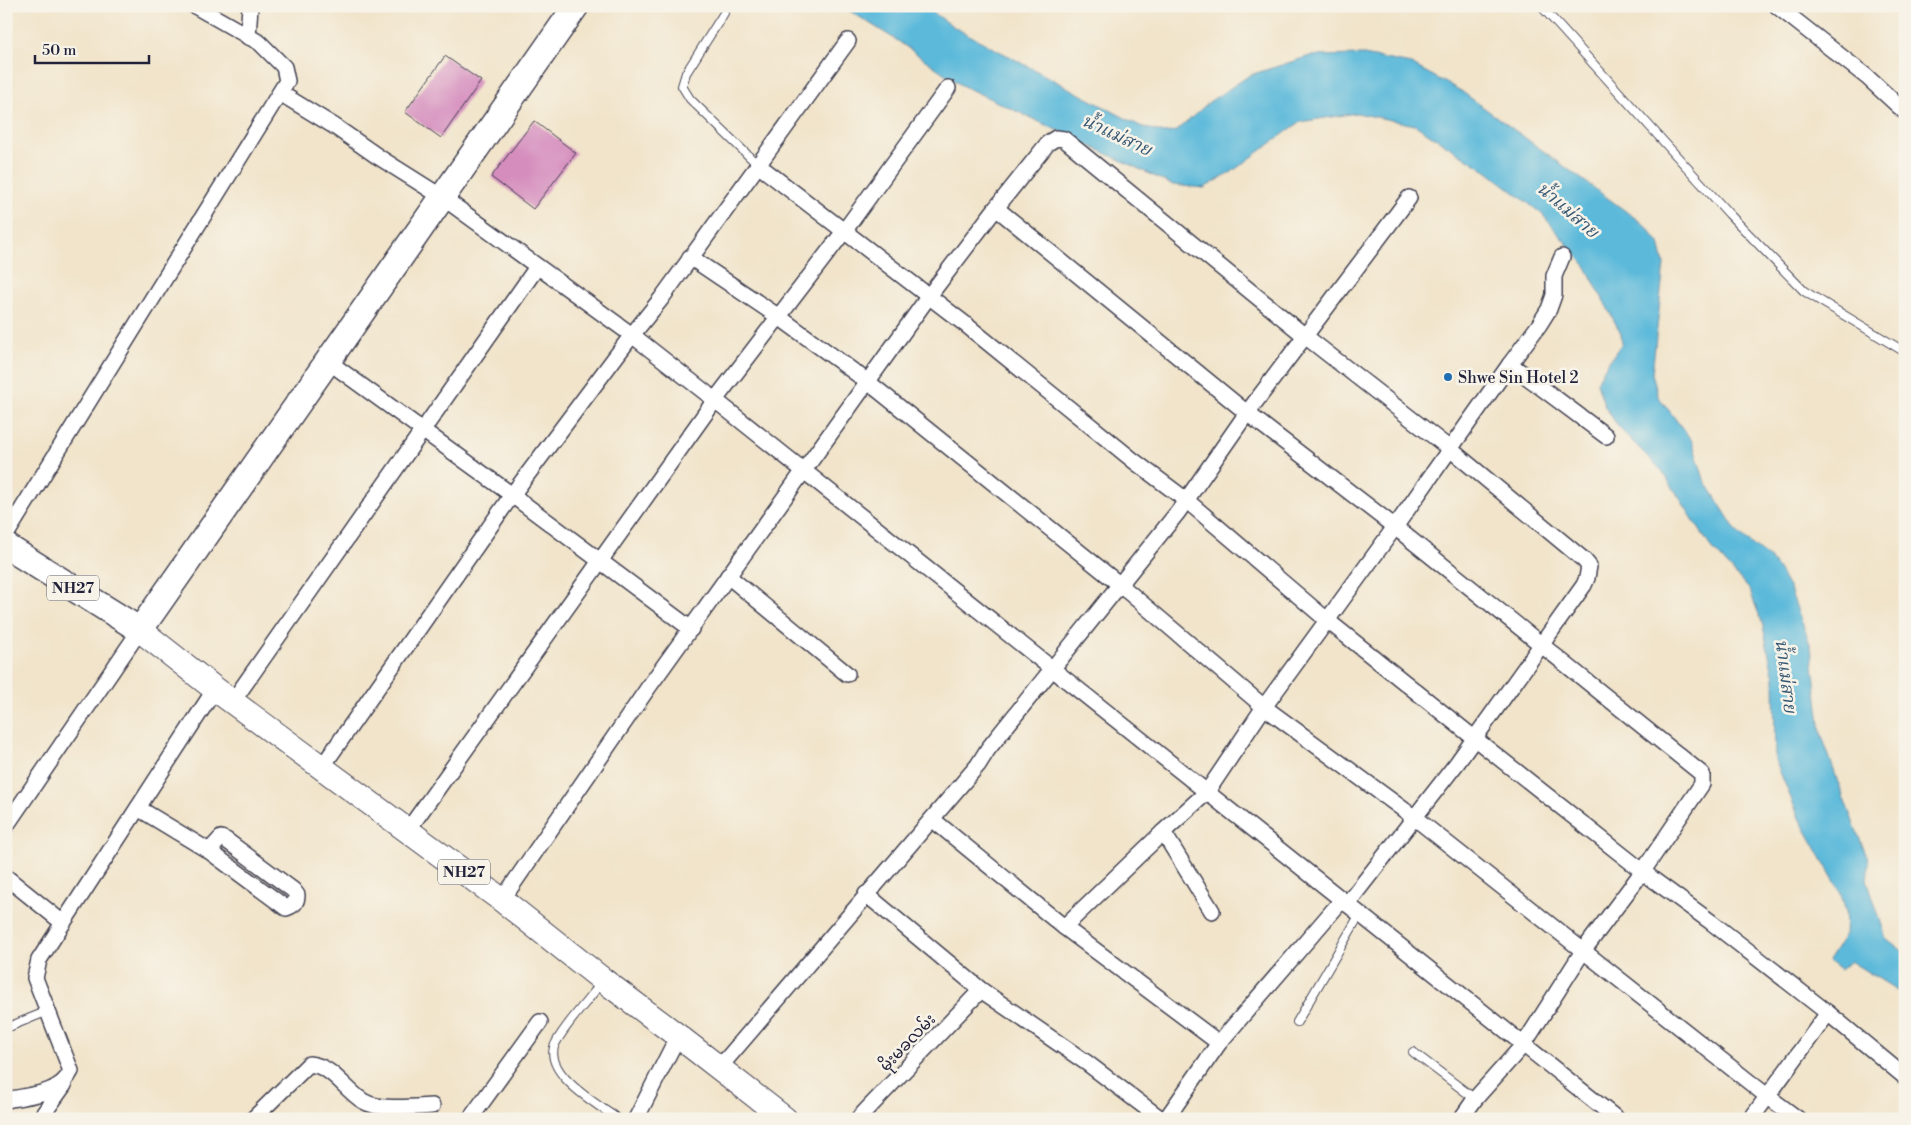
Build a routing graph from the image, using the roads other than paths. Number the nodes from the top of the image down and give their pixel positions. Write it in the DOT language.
graph roads {
  1 [pos="195,6"];
  2 [pos="250,6"];
  3 [pos="576,6"];
  4 [pos="1541,6"];
  5 [pos="1777,6"];
  6 [pos="724,13"];
  7 [pos="248,37"];
  8 [pos="848,41"];
  9 [pos="948,88"];
  10 [pos="280,94"];
  11 [pos="1905,112"];
  12 [pos="758,165"];
  13 [pos="442,197"];
  14 [pos="1409,198"];
  15 [pos="996,208"];
  16 [pos="844,230"];
  17 [pos="690,257"];
  18 [pos="1562,257"];
  19 [pos="537,266"];
  20 [pos="929,296"];
  21 [pos="778,317"];
  22 [pos="632,336"];
  23 [pos="1305,336"];
  24 [pos="1905,352"];
  25 [pos="329,362"];
  26 [pos="1510,364"];
  27 [pos="868,382"];
  28 [pos="716,400"];
  29 [pos="1247,413"];
  30 [pos="423,430"];
  31 [pos="1606,436"];
  32 [pos="1450,449"];
  33 [pos="803,471"];
  34 [pos="512,494"];
  35 [pos="1186,500"];
  36 [pos="1396,527"];
  37 [pos="6,535"];
  38 [pos="6,546"];
  39 [pos="601,561"];
  40 [pos="728,576"];
  41 [pos="1119,584"];
  42 [pos="1328,620"];
  43 [pos="691,629"];
  44 [pos="140,630"];
  45 [pos="1542,644"];
  46 [pos="1052,669"];
  47 [pos="847,674"];
  48 [pos="224,695"];
  49 [pos="1264,707"];
  50 [pos="1474,738"];
  51 [pos="322,767"];
  52 [pos="1207,792"];
  53 [pos="138,808"];
  54 [pos="1416,818"];
  55 [pos="932,819"];
  56 [pos="6,826"];
  57 [pos="408,830"];
  58 [pos="1163,832"];
  59 [pos="209,851"];
  60 [pos="1643,872"];
  61 [pos="6,877"];
  62 [pos="866,894"];
  63 [pos="502,900"];
  64 [pos="1344,902"];
  65 [pos="1212,911"];
  66 [pos="1360,914"];
  67 [pos="63,922"];
  68 [pos="1064,927"];
  69 [pos="1583,951"];
  70 [pos="604,980"];
  71 [pos="981,990"];
  72 [pos="48,1011"];
  73 [pos="1828,1013"];
  74 [pos="540,1022"];
  75 [pos="1297,1022"];
  76 [pos="6,1028"];
  77 [pos="678,1036"];
  78 [pos="1219,1042"];
  79 [pos="1524,1044"];
  80 [pos="1413,1052"];
  81 [pos="719,1068"];
  82 [pos="1905,1077"];
  83 [pos="67,1080"];
  84 [pos="1767,1096"];
  85 [pos="1475,1099"];
  86 [pos="6,1100"];
  87 [pos="432,1106"];
  88 [pos="615,1116"];
  89 [pos="45,1118"];
  90 [pos="253,1119"];
  91 [pos="470,1119"];
  92 [pos="636,1119"];
  93 [pos="785,1119"];
  94 [pos="858,1119"];
  95 [pos="1161,1119"];
  96 [pos="1166,1119"];
  97 [pos="1461,1119"];
  98 [pos="1618,1119"];
  99 [pos="1751,1119"];
  100 [pos="1798,1119"];
  1 -- 7 [label="street"];
  2 -- 7 [label="street"];
  3 -- 13 [label="highway"];
  4 -- 24 [label="lane"];
  5 -- 11 [label="street"];
  6 -- 12 [label="lane"];
  7 -- 10 [label="street"];
  8 -- 12 [label="street"];
  9 -- 16 [label="street"];
  10 -- 13 [label="street"];
  10 -- 37 [label="street"];
  12 -- 16 [label="street"];
  12 -- 17 [label="street"];
  13 -- 19 [label="street"];
  13 -- 25 [label="highway"];
  14 -- 23 [label="street"];
  15 -- 20 [label="street"];
  15 -- 23 [label="street"];
  15 -- 29 [label="street"];
  16 -- 20 [label="street"];
  16 -- 21 [label="street"];
  17 -- 21 [label="street"];
  17 -- 22 [label="street"];
  18 -- 26 [label="street"];
  19 -- 22 [label="street"];
  19 -- 30 [label="street"];
  20 -- 27 [label="street"];
  20 -- 35 [label="street"];
  21 -- 27 [label="street"];
  21 -- 28 [label="street"];
  22 -- 28 [label="street"];
  22 -- 34 [label="street"];
  23 -- 29 [label="street"];
  23 -- 32 [label="street"];
  25 -- 30 [label="street"];
  25 -- 44 [label="highway"];
  26 -- 31 [label="street"];
  26 -- 32 [label="street"];
  27 -- 33 [label="street"];
  27 -- 41 [label="street"];
  28 -- 33 [label="street"];
  28 -- 39 [label="street"];
  29 -- 35 [label="street"];
  29 -- 36 [label="street"];
  30 -- 34 [label="street"];
  30 -- 48 [label="street"];
  32 -- 36 [label="street"];
  32 -- 45 [label="street"];
  33 -- 40 [label="street"];
  33 -- 46 [label="street"];
  34 -- 39 [label="street"];
  34 -- 51 [label="street"];
  35 -- 41 [label="street"];
  35 -- 42 [label="street"];
  36 -- 42 [label="street"];
  36 -- 45 [label="street"];
  38 -- 44 [label="highway, NH27"];
  39 -- 43 [label="street"];
  39 -- 57 [label="street"];
  40 -- 43 [label="street"];
  40 -- 47 [label="street"];
  41 -- 46 [label="street"];
  41 -- 49 [label="street"];
  42 -- 49 [label="street"];
  42 -- 50 [label="street"];
  43 -- 63 [label="street"];
  44 -- 48 [label="main road, NH27"];
  44 -- 56 [label="street"];
  45 -- 50 [label="street"];
  45 -- 60 [label="street"];
  46 -- 52 [label="street"];
  46 -- 55 [label="street"];
  48 -- 51 [label="main road, NH27"];
  48 -- 53 [label="street"];
  49 -- 52 [label="street"];
  49 -- 54 [label="street"];
  50 -- 54 [label="street"];
  50 -- 60 [label="street"];
  51 -- 57 [label="main road, NH27"];
  52 -- 58 [label="street"];
  52 -- 64 [label="street"];
  53 -- 59 [label="street"];
  53 -- 67 [label="street"];
  54 -- 64 [label="street"];
  54 -- 69 [label="street"];
  55 -- 62 [label="street"];
  55 -- 68 [label="street"];
  57 -- 63 [label="main road, NH27"];
  58 -- 65 [label="street"];
  58 -- 68 [label="street"];
  59 -- 59 [label="street"];
  60 -- 69 [label="street"];
  60 -- 73 [label="street"];
  61 -- 67 [label="street"];
  62 -- 71 [label="street"];
  62 -- 81 [label="street"];
  63 -- 70 [label="main road, NH27"];
  64 -- 66 [label="street"];
  64 -- 78 [label="street"];
  66 -- 75 [label="lane"];
  66 -- 79 [label="street"];
  67 -- 72 [label="street"];
  68 -- 78 [label="street"];
  69 -- 79 [label="street"];
  69 -- 84 [label="street"];
  70 -- 77 [label="main road, NH27"];
  70 -- 88 [label="lane"];
  71 -- 94 [label="street, မိုးမခလမ်း"];
  71 -- 95 [label="street"];
  72 -- 76 [label="lane"];
  72 -- 83 [label="street"];
  73 -- 82 [label="street"];
  73 -- 84 [label="street"];
  74 -- 91 [label="street"];
  77 -- 81 [label="main road, NH27"];
  77 -- 92 [label="street"];
  78 -- 96 [label="street"];
  79 -- 85 [label="street"];
  79 -- 98 [label="street"];
  80 -- 85 [label="lane"];
  81 -- 93 [label="main road, NH27"];
  83 -- 86 [label="street"];
  83 -- 89 [label="street"];
  84 -- 99 [label="street"];
  84 -- 100 [label="street"];
  85 -- 97 [label="street"];
  87 -- 90 [label="street"];
}
